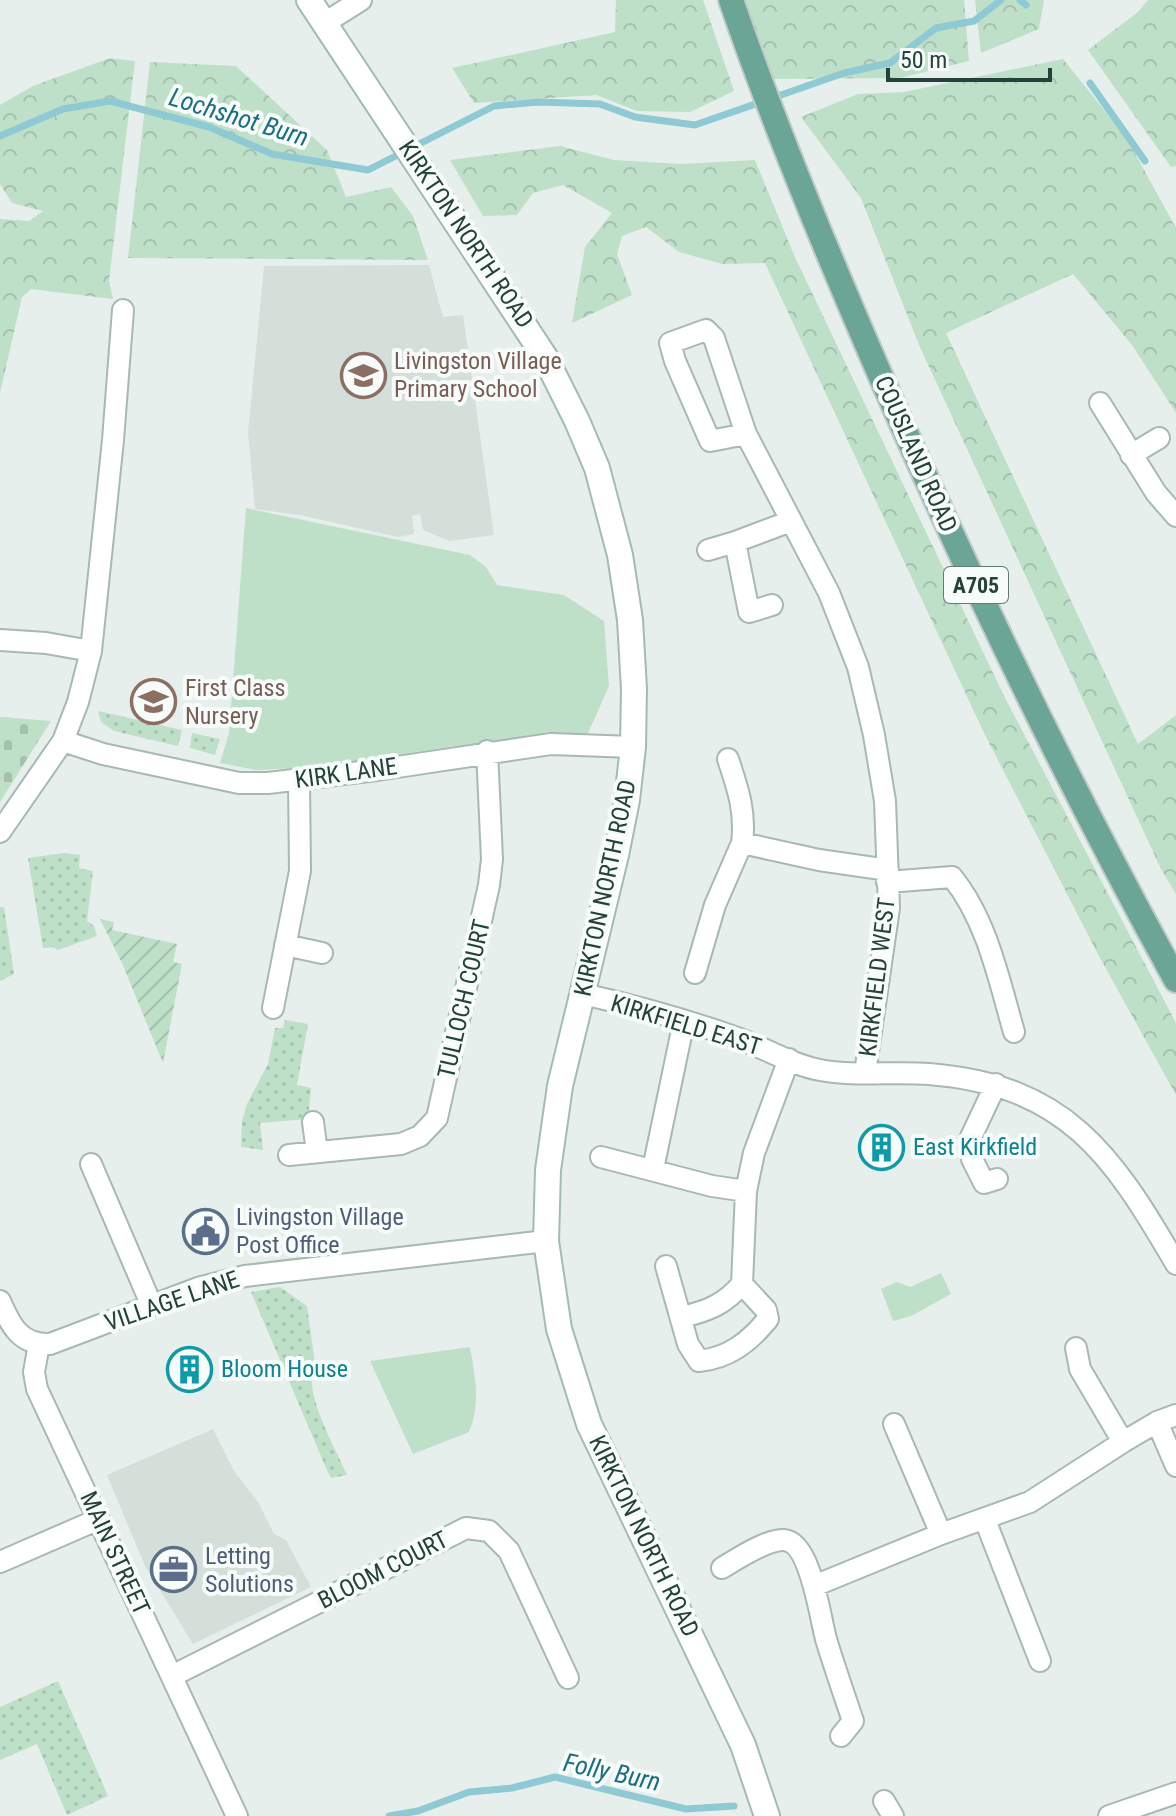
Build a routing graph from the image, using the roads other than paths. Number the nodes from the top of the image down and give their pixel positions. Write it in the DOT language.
graph roads {
  1 [pos="309,0"];
  2 [pos="361,0"];
  3 [pos="731,0"];
  4 [pos="323,24"];
  5 [pos="123,310"];
  6 [pos="1100,403"];
  7 [pos="746,434"];
  8 [pos="1159,438"];
  9 [pos="1131,455"];
  10 [pos="1176,516"];
  11 [pos="791,521"];
  12 [pos="735,542"];
  13 [pos="708,550"];
  14 [pos="772,605"];
  15 [pos="0,640"];
  16 [pos="91,651"];
  17 [pos="63,741"];
  18 [pos="633,747"];
  19 [pos="487,751"];
  20 [pos="728,759"];
  21 [pos="299,780"];
  22 [pos="0,832"];
  23 [pos="742,843"];
  24 [pos="888,876"];
  25 [pos="285,945"];
  26 [pos="322,953"];
  27 [pos="695,973"];
  28 [pos="1176,980"];
  29 [pos="583,994"];
  30 [pos="273,1008"];
  31 [pos="1014,1032"];
  32 [pos="681,1035"];
  33 [pos="789,1059"];
  34 [pos="865,1073"];
  35 [pos="996,1084"];
  36 [pos="313,1122"];
  37 [pos="317,1152"];
  38 [pos="289,1155"];
  39 [pos="601,1157"];
  40 [pos="91,1164"];
  41 [pos="653,1169"];
  42 [pos="985,1183"];
  43 [pos="746,1191"];
  44 [pos="546,1241"];
  45 [pos="1176,1264"];
  46 [pos="666,1266"];
  47 [pos="742,1284"];
  48 [pos="0,1301"];
  49 [pos="151,1304"];
  50 [pos="682,1317"];
  51 [pos="39,1344"];
  52 [pos="1076,1348"];
  53 [pos="1166,1419"];
  54 [pos="894,1424"];
  55 [pos="1123,1442"];
  56 [pos="1176,1466"];
  57 [pos="99,1519"];
  58 [pos="985,1520"];
  59 [pos="941,1534"];
  60 [pos="0,1562"];
  61 [pos="722,1568"];
  62 [pos="814,1586"];
  63 [pos="1040,1661"];
  64 [pos="172,1676"];
  65 [pos="568,1678"];
  66 [pos="841,1736"];
  67 [pos="1176,1793"];
  68 [pos="1115,1815"];
  69 [pos="237,1816"];
  70 [pos="767,1816"];
  1 -- 4 [label="main road, KIRKTON NORTH ROAD"];
  2 -- 4 [label="street"];
  3 -- 28 [label="main road, COUSLAND ROAD / A705"];
  4 -- 18 [label="main road, KIRKTON NORTH ROAD"];
  5 -- 16 [label="street"];
  6 -- 9 [label="street"];
  7 -- 7 [label="street, KIRKFIELD WEST"];
  7 -- 11 [label="street, KIRKFIELD WEST"];
  8 -- 9 [label="street"];
  9 -- 10 [label="street"];
  11 -- 12 [label="street"];
  11 -- 24 [label="street, KIRKFIELD WEST"];
  12 -- 13 [label="street"];
  12 -- 14 [label="street"];
  15 -- 16 [label="street"];
  16 -- 17 [label="street"];
  17 -- 21 [label="street, KIRK LANE"];
  17 -- 22 [label="street"];
  18 -- 19 [label="street, KIRK LANE"];
  18 -- 29 [label="main road, KIRKTON NORTH ROAD"];
  19 -- 21 [label="street, KIRK LANE"];
  19 -- 37 [label="street, TULLOCH COURT"];
  20 -- 23 [label="street"];
  21 -- 25 [label="street"];
  23 -- 24 [label="street, KIRKFIELD WEST"];
  23 -- 27 [label="street"];
  24 -- 31 [label="street, KIRKFIELD WEST"];
  24 -- 34 [label="street, KIRKFIELD WEST"];
  25 -- 26 [label="street"];
  25 -- 30 [label="street"];
  29 -- 33 [label="street, KIRKFIELD EAST"];
  29 -- 44 [label="main road, KIRKTON NORTH ROAD"];
  32 -- 41 [label="street, KIRKFIELD EAST"];
  33 -- 34 [label="street, KIRKFIELD EAST"];
  33 -- 43 [label="street, KIRKFIELD EAST"];
  34 -- 35 [label="street, KIRKFIELD EAST"];
  35 -- 42 [label="street"];
  35 -- 45 [label="street, KIRKFIELD EAST"];
  36 -- 37 [label="street"];
  37 -- 38 [label="street, TULLOCH COURT"];
  39 -- 41 [label="street"];
  40 -- 49 [label="street"];
  41 -- 43 [label="street"];
  43 -- 47 [label="street, KIRKFIELD EAST"];
  44 -- 49 [label="street, VILLAGE LANE"];
  44 -- 70 [label="main road, KIRKTON NORTH ROAD"];
  46 -- 50 [label="street"];
  47 -- 50 [label="street"];
  47 -- 50 [label="street"];
  48 -- 51 [label="street"];
  49 -- 51 [label="street, VILLAGE LANE"];
  51 -- 57 [label="street, MAIN STREET"];
  52 -- 55 [label="street"];
  53 -- 55 [label="street"];
  53 -- 56 [label="street"];
  54 -- 59 [label="street"];
  55 -- 58 [label="street"];
  57 -- 60 [label="street"];
  57 -- 64 [label="street, MAIN STREET"];
  58 -- 59 [label="street"];
  58 -- 63 [label="street"];
  59 -- 62 [label="street"];
  61 -- 62 [label="street"];
  62 -- 66 [label="street"];
  64 -- 65 [label="street, BLOOM COURT"];
  64 -- 69 [label="street, MAIN STREET"];
  67 -- 68 [label="street"];
}
